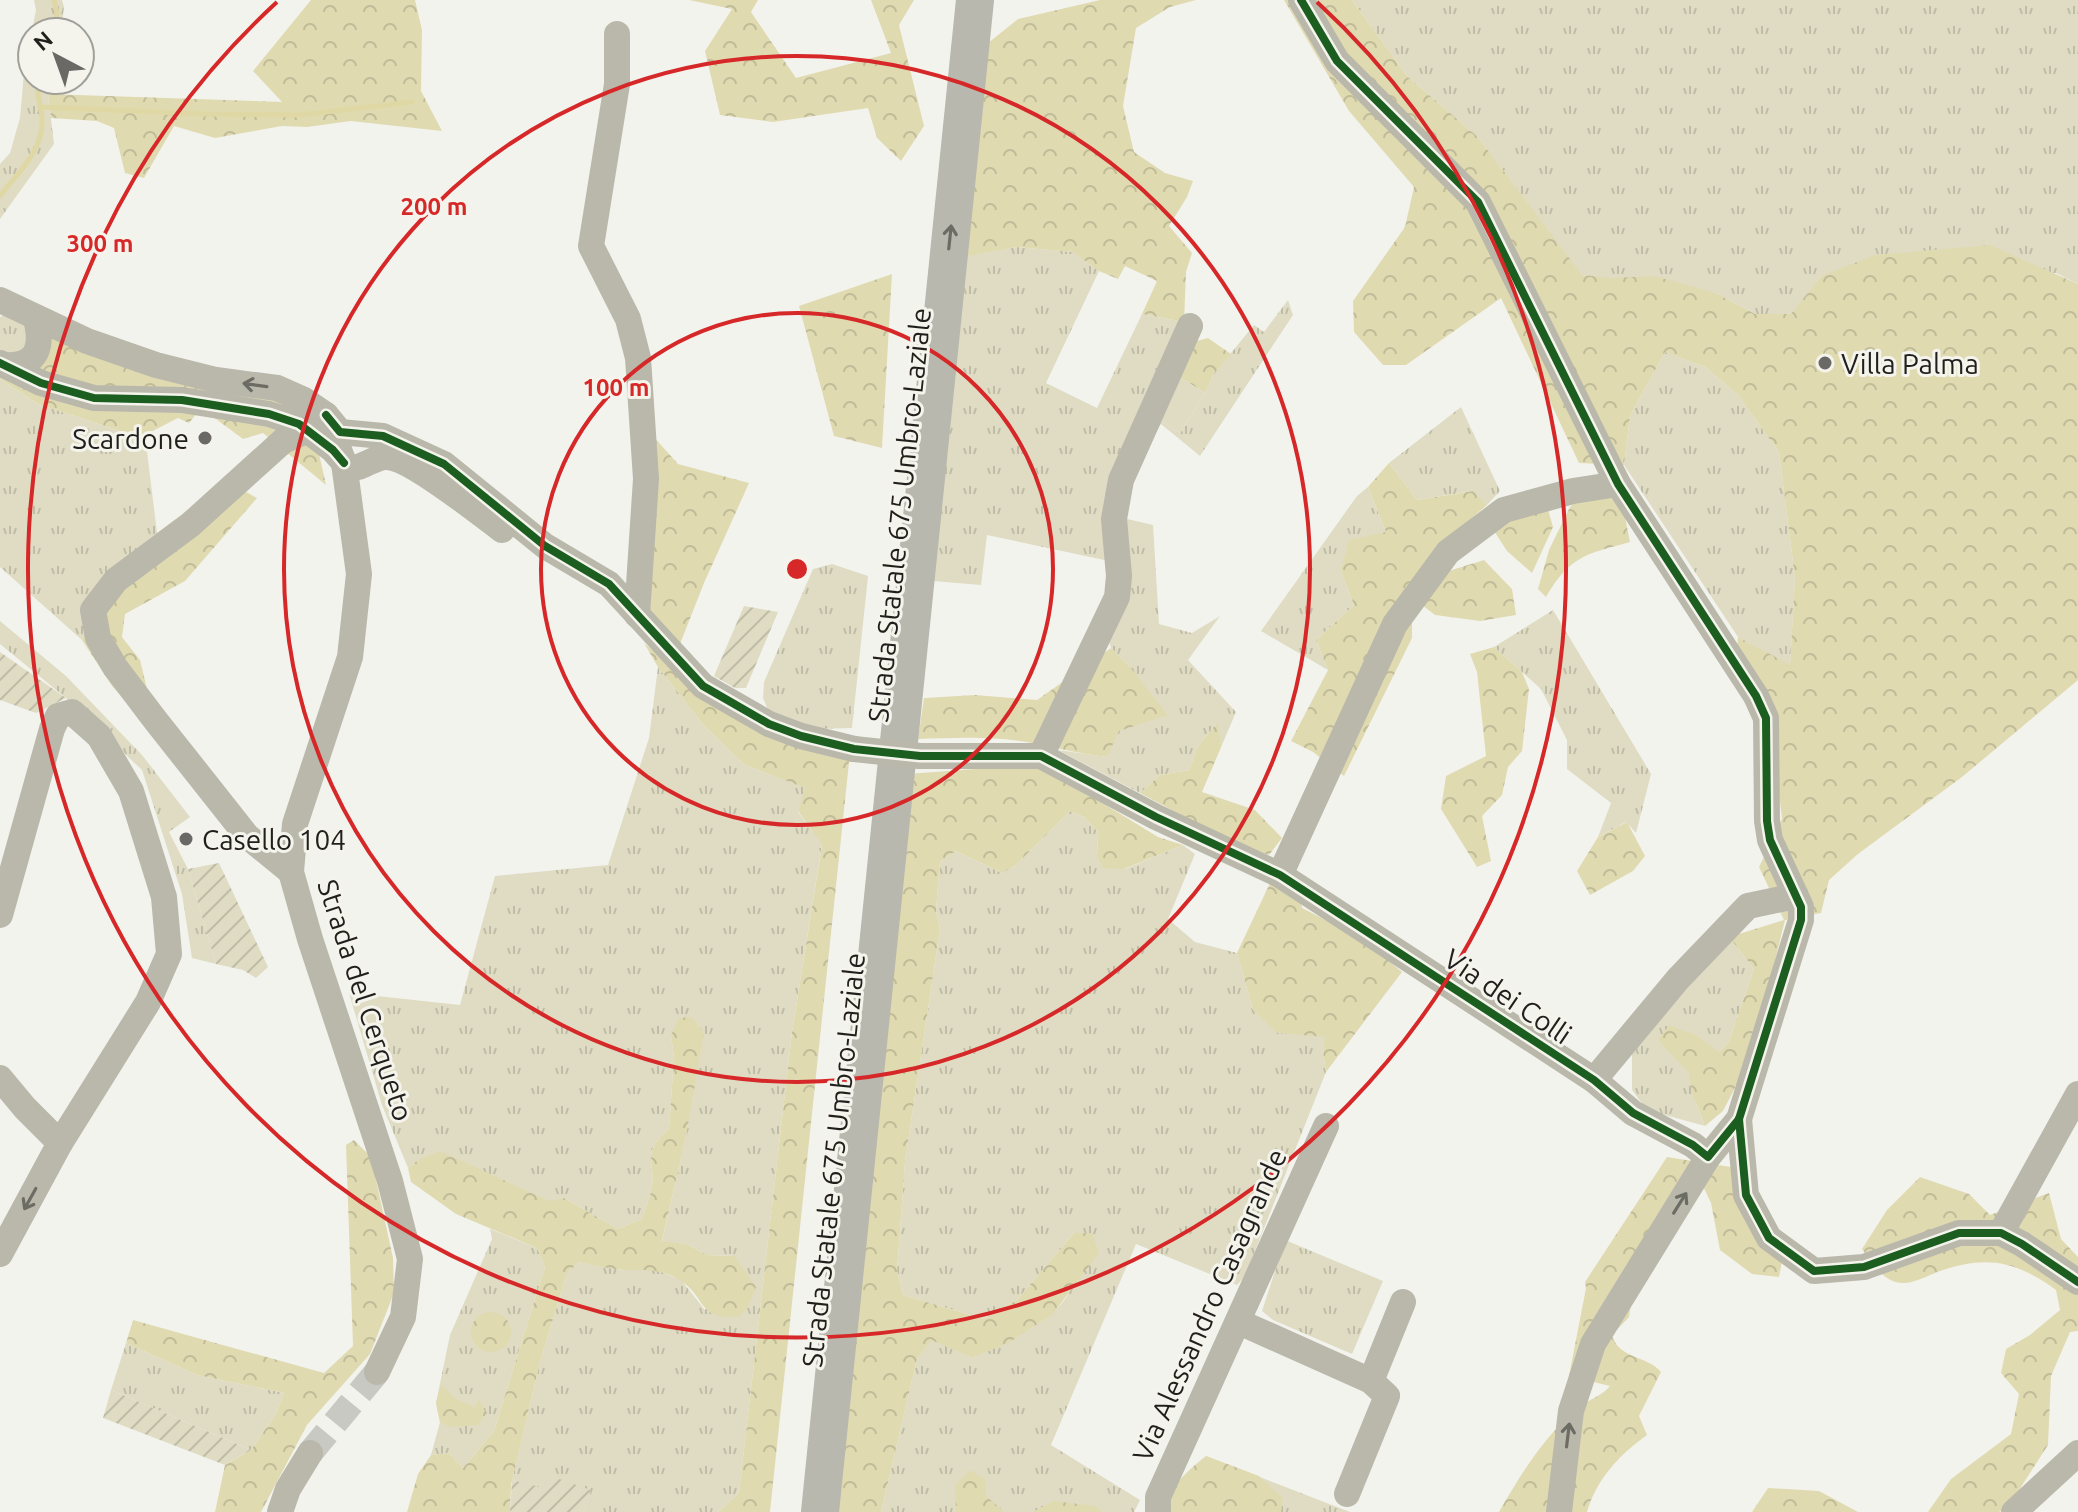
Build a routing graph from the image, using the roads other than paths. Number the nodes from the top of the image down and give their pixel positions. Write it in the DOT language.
graph roads {
  1 [pos="949,0"];
  2 [pos="975,0"];
  3 [pos="1301,0"];
  4 [pos="617,34"];
  5 [pos="12,310"];
  6 [pos="1190,326"];
  7 [pos="2,364"];
  8 [pos="317,422"];
  9 [pos="344,463"];
  10 [pos="1618,484"];
  11 [pos="637,615"];
  12 [pos="1041,756"];
  13 [pos="291,872"];
  14 [pos="1280,875"];
  15 [pos="1796,896"];
  16 [pos="0,915"];
  17 [pos="0,1078"];
  18 [pos="1594,1080"];
  19 [pos="2078,1094"];
  20 [pos="1739,1119"];
  21 [pos="1326,1126"];
  22 [pos="60,1143"];
  23 [pos="1708,1157"];
  24 [pos="2001,1233"];
  25 [pos="0,1254"];
  26 [pos="2078,1282"];
  27 [pos="1403,1302"];
  28 [pos="1239,1322"];
  29 [pos="377,1372"];
  30 [pos="1371,1381"];
  31 [pos="310,1453"];
  32 [pos="2078,1453"];
  33 [pos="1347,1494"];
  34 [pos="280,1512"];
  35 [pos="794,1512"];
  36 [pos="820,1512"];
  37 [pos="1158,1512"];
  38 [pos="1559,1512"];
  39 [pos="2014,1512"];
  1 -- 35 [label="highway, Strada Statale 675 Umbro-Laziale"];
  36 -- 2 [label="highway, Strada Statale 675 Umbro-Laziale, one-way"];
  3 -- 10 [label="street"];
  4 -- 11 [label="street"];
  5 -- 7 [label="street"];
  8 -- 5 [label="street, one-way"];
  6 -- 12 [label="street"];
  7 -- 8 [label="street"];
  8 -- 9 [label="street"];
  8 -- 11 [label="street"];
  8 -- 13 [label="street"];
  9 -- 11 [label="street"];
  9 -- 13 [label="street, Strada del Cerqueto"];
  10 -- 14 [label="street"];
  10 -- 15 [label="street"];
  11 -- 12 [label="street, bridge"];
  12 -- 14 [label="street"];
  13 -- 29 [label="street, Strada del Cerqueto"];
  14 -- 18 [label="street, Via dei Colli"];
  15 -- 18 [label="street"];
  15 -- 20 [label="street"];
  16 -- 22 [label="street"];
  17 -- 22 [label="street"];
  18 -- 23 [label="street, Via dei Colli"];
  19 -- 24 [label="street"];
  20 -- 23 [label="street"];
  20 -- 24 [label="street"];
  21 -- 28 [label="street, Via Alessandro Casagrande"];
  22 -- 25 [label="street, one-way"];
  38 -- 23 [label="street, one-way"];
  24 -- 26 [label="street"];
  27 -- 30 [label="street"];
  28 -- 30 [label="street"];
  28 -- 37 [label="street, Via Alessandro Casagrande"];
  30 -- 33 [label="street"];
  31 -- 34 [label="street"];
  32 -- 39 [label="street"];
}
